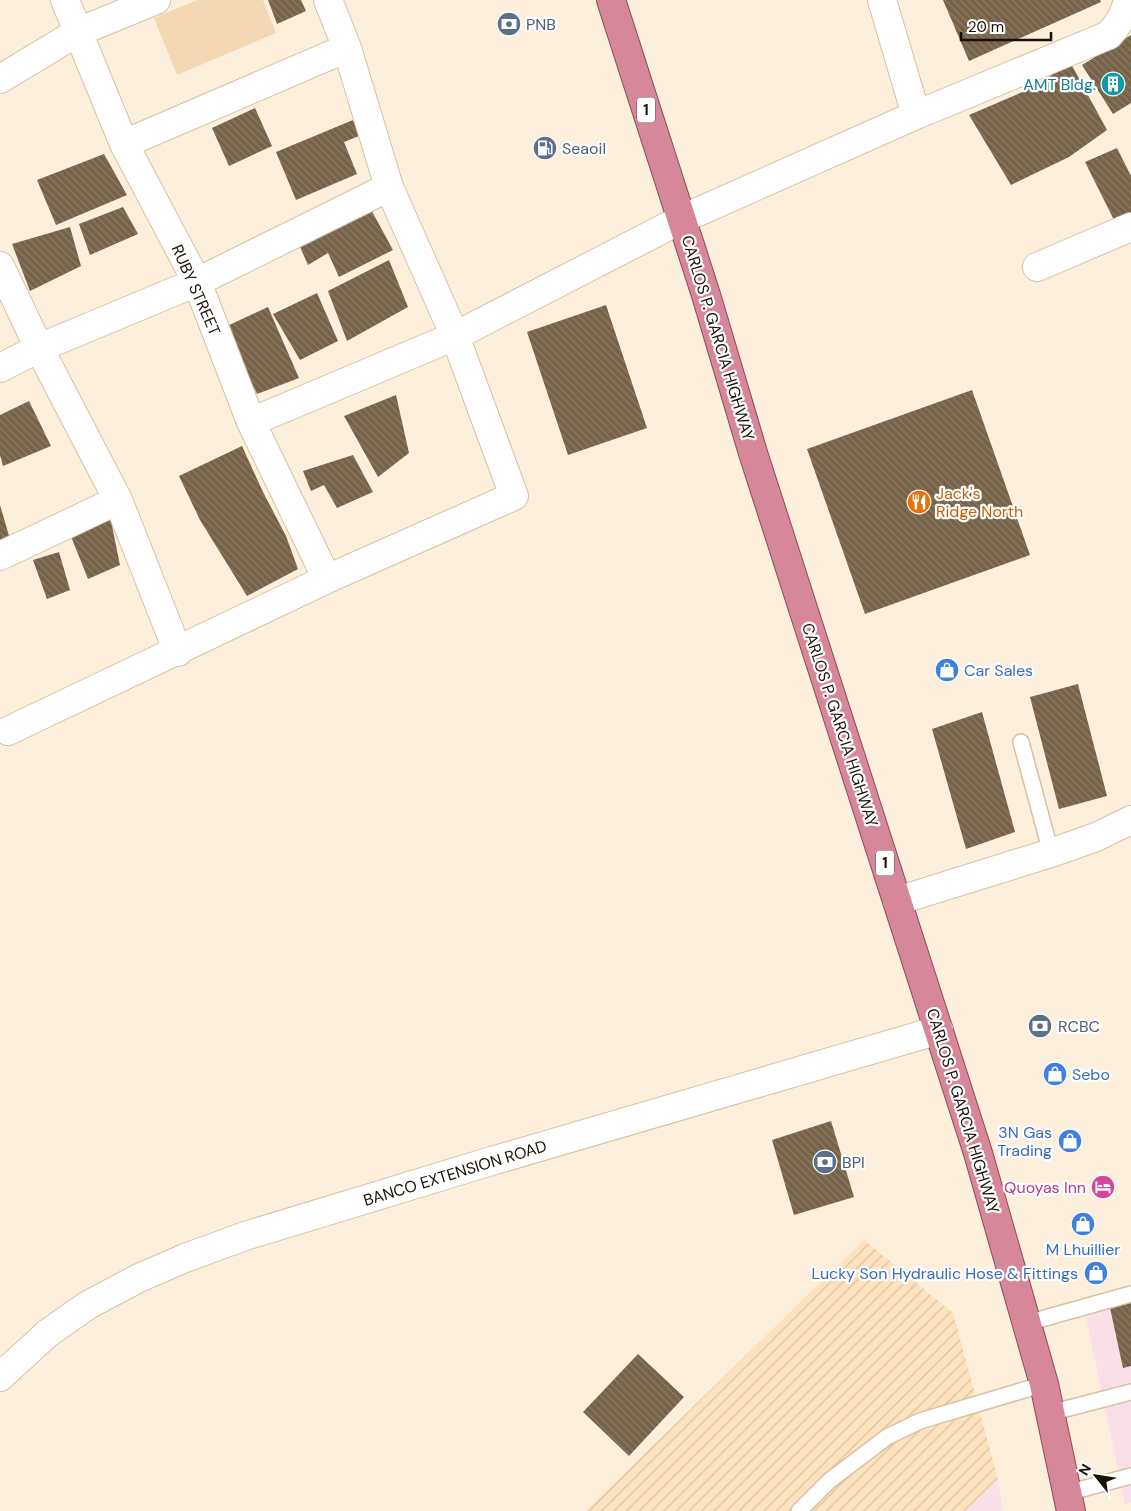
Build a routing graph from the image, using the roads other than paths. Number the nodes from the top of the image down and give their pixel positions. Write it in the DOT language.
graph roads {
  1 [pos="66,0"];
  2 [pos="156,0"];
  3 [pos="328,0"];
  4 [pos="611,0"];
  5 [pos="882,0"];
  6 [pos="1128,11"];
  7 [pos="78,32"];
  8 [pos="346,48"];
  9 [pos="0,79"];
  10 [pos="916,115"];
  11 [pos="124,144"];
  12 [pos="389,187"];
  13 [pos="682,219"];
  14 [pos="1131,227"];
  15 [pos="0,266"];
  16 [pos="1037,267"];
  17 [pos="196,282"];
  18 [pos="455,336"];
  19 [pos="39,348"];
  20 [pos="0,368"];
  21 [pos="251,422"];
  22 [pos="118,500"];
  23 [pos="0,556"];
  24 [pos="328,580"];
  25 [pos="178,652"];
  26 [pos="8,731"];
  27 [pos="1021,742"];
  28 [pos="1131,820"];
  29 [pos="1051,853"];
  30 [pos="898,901"];
  31 [pos="939,1030"];
  32 [pos="1131,1294"];
  33 [pos="1027,1323"];
  34 [pos="0,1377"];
  35 [pos="1044,1384"];
  36 [pos="1131,1392"];
  37 [pos="1050,1413"];
  38 [pos="1131,1476"];
  39 [pos="1069,1502"];
  40 [pos="799,1511"];
  1 -- 7 [label="street, RUBY STREET"];
  2 -- 7 [label="street"];
  3 -- 8 [label="street"];
  4 -- 13 [label="highway, CARLOS P. GARCIA HIGHWAY / 1"];
  5 -- 10 [label="street"];
  6 -- 10 [label="street"];
  7 -- 9 [label="street"];
  7 -- 11 [label="street, RUBY STREET"];
  8 -- 11 [label="street"];
  8 -- 12 [label="street"];
  10 -- 13 [label="street"];
  11 -- 17 [label="street, RUBY STREET"];
  12 -- 17 [label="street"];
  12 -- 18 [label="street"];
  13 -- 18 [label="street"];
  13 -- 30 [label="highway, CARLOS P. GARCIA HIGHWAY / 1"];
  14 -- 16 [label="street"];
  15 -- 19 [label="street"];
  17 -- 19 [label="street"];
  17 -- 21 [label="street, RUBY STREET"];
  18 -- 21 [label="street"];
  18 -- 24 [label="street"];
  19 -- 20 [label="street"];
  19 -- 22 [label="street"];
  21 -- 24 [label="street, RUBY STREET"];
  22 -- 23 [label="street"];
  22 -- 25 [label="street"];
  24 -- 25 [label="street"];
  25 -- 26 [label="street"];
  27 -- 29 [label="lane"];
  28 -- 29 [label="street"];
  29 -- 30 [label="street"];
  30 -- 31 [label="highway, CARLOS P. GARCIA HIGHWAY / 1"];
  31 -- 33 [label="highway, CARLOS P. GARCIA HIGHWAY / 1"];
  31 -- 34 [label="street, BANCO EXTENSION ROAD"];
  32 -- 33 [label="lane"];
  33 -- 35 [label="highway, CARLOS P. GARCIA HIGHWAY / 1"];
  35 -- 37 [label="highway, CARLOS P. GARCIA HIGHWAY / 1"];
  35 -- 40 [label="lane"];
  36 -- 37 [label="lane"];
  37 -- 39 [label="highway, CARLOS P. GARCIA HIGHWAY / 1"];
  38 -- 39 [label="lane"];
}
